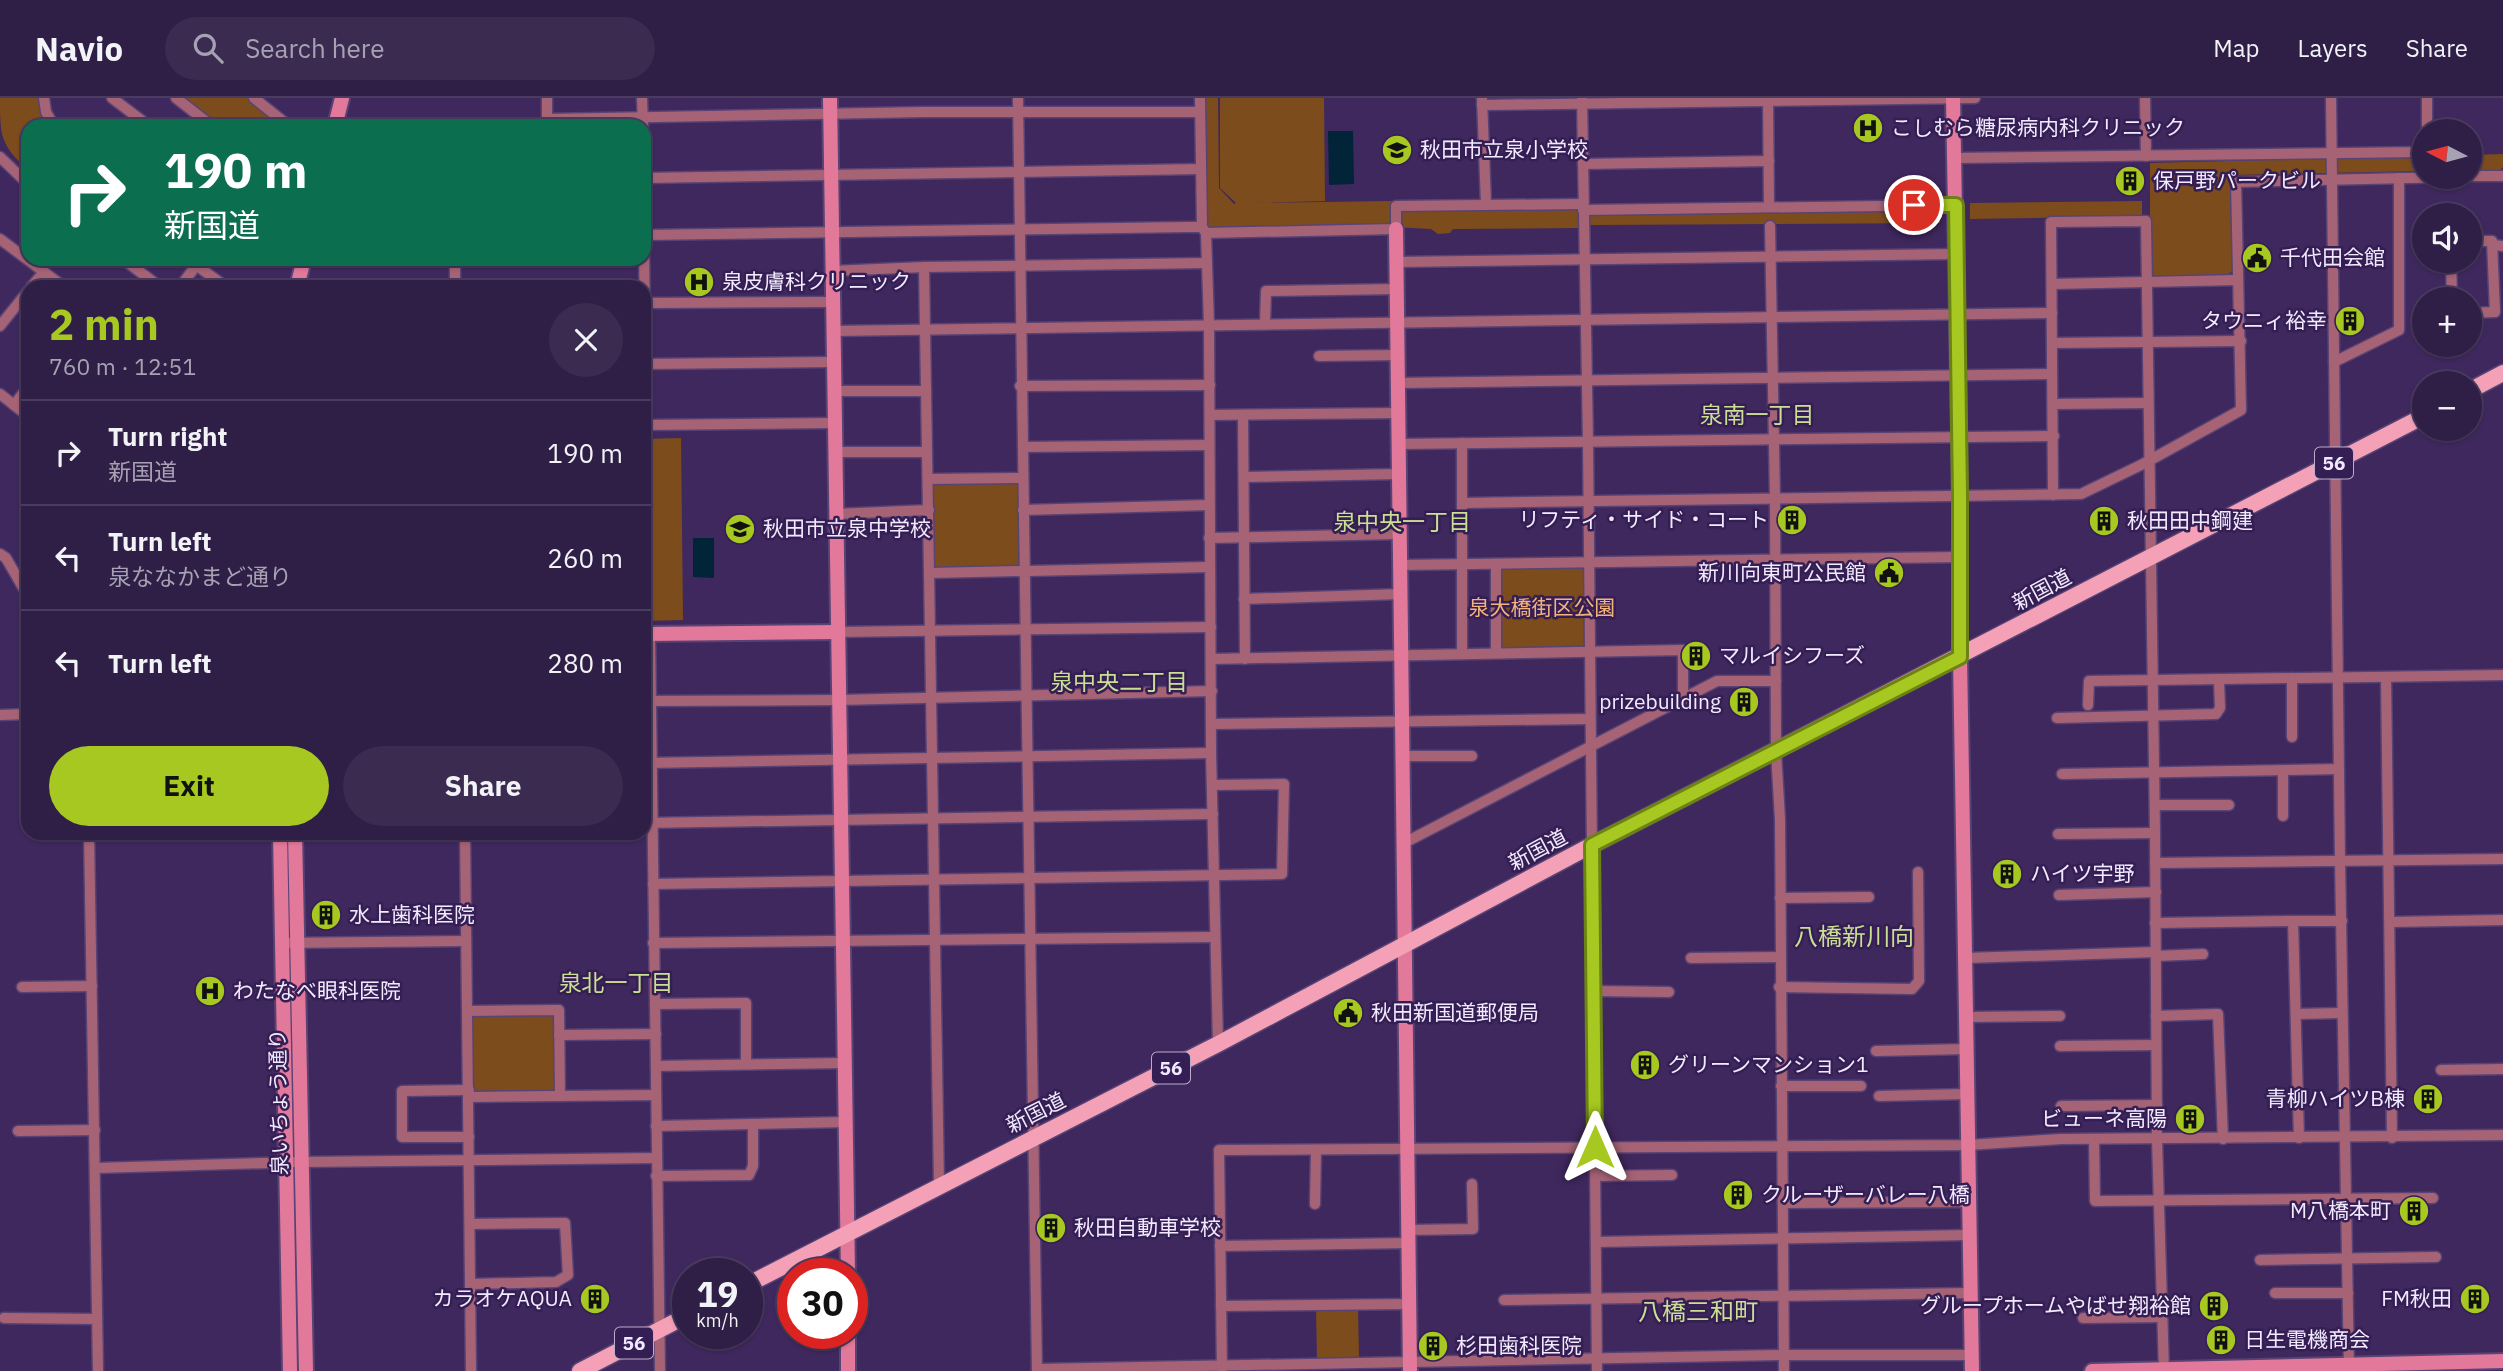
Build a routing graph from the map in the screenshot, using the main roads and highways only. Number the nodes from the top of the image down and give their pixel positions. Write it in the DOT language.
graph roads {
  1 [pos="2503,373"];
  2 [pos="2482,384"];
  3 [pos="2412,422"];
  4 [pos="763,1276"];
  5 [pos="672,1323"];
  6 [pos="580,1371"];
  1 -- 2 [label="main road"];
  3 -- 4 [label="main road, 新国道 / 56"];
  5 -- 6 [label="main road, 56"];
}
